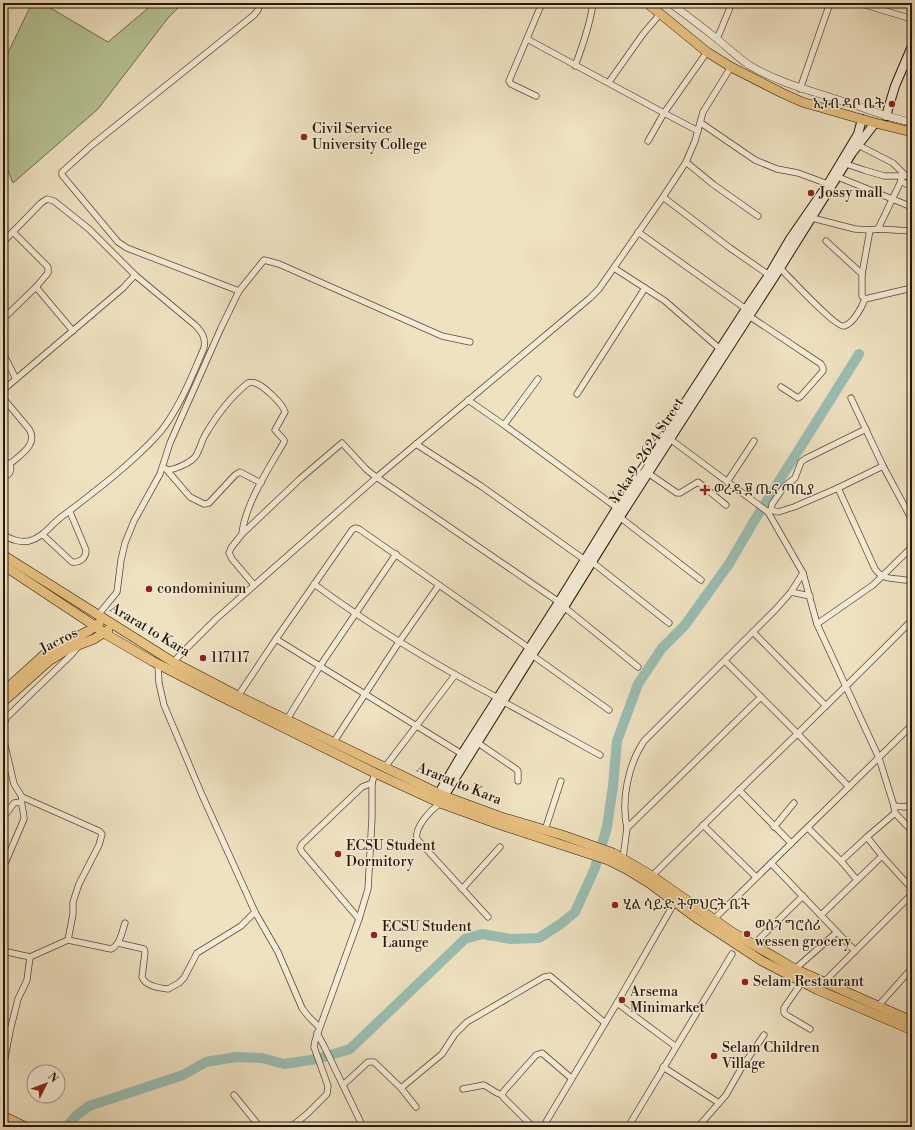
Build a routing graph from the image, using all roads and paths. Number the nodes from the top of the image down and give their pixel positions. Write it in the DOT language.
graph roads {
  1 [pos="260,3"];
  2 [pos="542,3"];
  3 [pos="593,3"];
  4 [pos="647,3"];
  5 [pos="670,3"];
  6 [pos="732,3"];
  7 [pos="830,3"];
  8 [pos="859,3"];
  9 [pos="660,14"];
  10 [pos="912,19"];
  11 [pos="526,39"];
  12 [pos="717,39"];
  13 [pos="912,46"];
  14 [pos="707,52"];
  15 [pos="575,66"];
  16 [pos="731,67"];
  17 [pos="610,82"];
  18 [pos="800,89"];
  19 [pos="536,96"];
  20 [pos="664,113"];
  21 [pos="886,116"];
  22 [pos="862,119"];
  23 [pos="912,122"];
  24 [pos="701,123"];
  25 [pos="875,123"];
  26 [pos="698,131"];
  27 [pos="912,132"];
  28 [pos="861,135"];
  29 [pos="648,141"];
  30 [pos="858,145"];
  31 [pos="686,162"];
  32 [pos="846,164"];
  33 [pos="838,177"];
  34 [pos="905,178"];
  35 [pos="828,184"];
  36 [pos="912,187"];
  37 [pos="663,197"];
  38 [pos="892,199"];
  39 [pos="912,207"];
  40 [pos="758,216"];
  41 [pos="812,218"];
  42 [pos="878,229"];
  43 [pos="870,230"];
  44 [pos="912,231"];
  45 [pos="13,232"];
  46 [pos="638,232"];
  47 [pos="826,241"];
  48 [pos="3,242"];
  49 [pos="614,268"];
  50 [pos="780,268"];
  51 [pos="862,274"];
  52 [pos="135,275"];
  53 [pos="769,275"];
  54 [pos="36,287"];
  55 [pos="645,288"];
  56 [pos="912,288"];
  57 [pos="239,292"];
  58 [pos="865,299"];
  59 [pos="747,312"];
  60 [pos="3,319"];
  61 [pos="73,331"];
  62 [pos="470,342"];
  63 [pos="720,349"];
  64 [pos="3,353"];
  65 [pos="16,379"];
  66 [pos="538,379"];
  67 [pos="781,387"];
  68 [pos="3,390"];
  69 [pos="577,394"];
  70 [pos="3,398"];
  71 [pos="851,398"];
  72 [pos="468,400"];
  73 [pos="504,425"];
  74 [pos="866,429"];
  75 [pos="670,439"];
  76 [pos="754,441"];
  77 [pos="416,444"];
  78 [pos="3,461"];
  79 [pos="10,464"];
  80 [pos="883,466"];
  81 [pos="165,469"];
  82 [pos="648,473"];
  83 [pos="3,476"];
  84 [pos="376,477"];
  85 [pos="261,482"];
  86 [pos="727,482"];
  87 [pos="838,488"];
  88 [pos="726,504"];
  89 [pos="767,510"];
  90 [pos="70,512"];
  91 [pos="618,512"];
  92 [pos="912,520"];
  93 [pos="3,534"];
  94 [pos="242,534"];
  95 [pos="43,535"];
  96 [pos="912,547"];
  97 [pos="396,554"];
  98 [pos="3,555"];
  99 [pos="589,561"];
  100 [pos="3,565"];
  101 [pos="803,573"];
  102 [pos="882,577"];
  103 [pos="701,580"];
  104 [pos="905,580"];
  105 [pos="314,584"];
  106 [pos="254,585"];
  107 [pos="439,585"];
  108 [pos="791,592"];
  109 [pos="810,596"];
  110 [pos="562,605"];
  111 [pos="354,614"];
  112 [pos="101,617"];
  113 [pos="912,620"];
  114 [pos="669,624"];
  115 [pos="817,624"];
  116 [pos="95,626"];
  117 [pos="114,626"];
  118 [pos="753,632"];
  119 [pos="104,633"];
  120 [pos="276,639"];
  121 [pos="399,642"];
  122 [pos="78,646"];
  123 [pos="531,651"];
  124 [pos="725,661"];
  125 [pos="173,662"];
  126 [pos="158,664"];
  127 [pos="320,666"];
  128 [pos="638,667"];
  129 [pos="455,675"];
  130 [pos="847,686"];
  131 [pos="3,692"];
  132 [pos="364,694"];
  133 [pos="238,696"];
  134 [pos="761,698"];
  135 [pos="501,700"];
  136 [pos="3,702"];
  137 [pos="826,706"];
  138 [pos="609,710"];
  139 [pos="3,724"];
  140 [pos="284,724"];
  141 [pos="416,725"];
  142 [pos="912,726"];
  143 [pos="797,733"];
  144 [pos="3,737"];
  145 [pos="478,742"];
  146 [pos="333,743"];
  147 [pos="462,754"];
  148 [pos="600,755"];
  149 [pos="879,758"];
  150 [pos="385,767"];
  151 [pos="375,772"];
  152 [pos="454,774"];
  153 [pos="518,781"];
  154 [pos="561,781"];
  155 [pos="372,783"];
  156 [pos="848,786"];
  157 [pos="739,790"];
  158 [pos="21,799"];
  159 [pos="438,800"];
  160 [pos="794,803"];
  161 [pos="912,804"];
  162 [pos="894,806"];
  163 [pos="896,813"];
  164 [pos="3,818"];
  165 [pos="500,820"];
  166 [pos="704,825"];
  167 [pos="774,827"];
  168 [pos="627,828"];
  169 [pos="808,828"];
  170 [pos="545,830"];
  171 [pos="912,831"];
  172 [pos="867,837"];
  173 [pos="791,843"];
  174 [pos="500,847"];
  175 [pos="595,851"];
  176 [pos="882,856"];
  177 [pos="841,861"];
  178 [pos="626,863"];
  179 [pos="771,863"];
  180 [pos="3,868"];
  181 [pos="652,876"];
  182 [pos="756,877"];
  183 [pos="857,880"];
  184 [pos="462,888"];
  185 [pos="912,889"];
  186 [pos="912,894"];
  187 [pos="803,896"];
  188 [pos="677,898"];
  189 [pos="256,912"];
  190 [pos="821,915"];
  191 [pos="488,917"];
  192 [pos="359,919"];
  193 [pos="713,920"];
  194 [pos="125,923"];
  195 [pos="837,932"];
  196 [pos="68,940"];
  197 [pos="118,943"];
  198 [pos="752,945"];
  199 [pos="3,951"];
  200 [pos="855,951"];
  201 [pos="732,954"];
  202 [pos="30,957"];
  203 [pos="912,968"];
  204 [pos="795,969"];
  205 [pos="802,982"];
  206 [pos="821,986"];
  207 [pos="617,1003"];
  208 [pos="878,1006"];
  209 [pos="912,1021"];
  210 [pos="605,1023"];
  211 [pos="319,1027"];
  212 [pos="810,1029"];
  213 [pos="912,1030"];
  214 [pos="317,1033"];
  215 [pos="764,1035"];
  216 [pos="676,1046"];
  217 [pos="663,1067"];
  218 [pos="3,1068"];
  219 [pos="571,1078"];
  220 [pos="343,1085"];
  221 [pos="401,1088"];
  222 [pos="463,1089"];
  223 [pos="234,1095"];
  224 [pos="502,1095"];
  225 [pos="719,1103"];
  226 [pos="416,1107"];
  227 [pos="3,1116"];
  228 [pos="26,1127"];
  229 [pos="260,1127"];
  230 [pos="291,1127"];
  231 [pos="363,1127"];
  232 [pos="533,1127"];
  233 [pos="543,1127"];
  234 [pos="628,1127"];
  235 [pos="698,1127"];
  1 -- 57 [label="street"];
  2 -- 11 [label="street"];
  3 -- 15 [label="street"];
  4 -- 9 [label="main road"];
  5 -- 12 [label="street"];
  6 -- 12 [label="street"];
  7 -- 18 [label="street"];
  8 -- 10 [label="street"];
  9 -- 14 [label="main road"];
  9 -- 17 [label="street"];
  11 -- 15 [label="street"];
  11 -- 19 [label="street"];
  12 -- 18 [label="street"];
  13 -- 21 [label="main road"];
  14 -- 16 [label="main road"];
  14 -- 20 [label="street"];
  15 -- 17 [label="street"];
  16 -- 22 [label="main road"];
  16 -- 24 [label="street"];
  17 -- 20 [label="street"];
  18 -- 21 [label="street"];
  20 -- 26 [label="street"];
  20 -- 29 [label="street"];
  21 -- 23 [label="street"];
  22 -- 25 [label="main road"];
  22 -- 28 [label="main road, Yeka 9_2624 Street"];
  24 -- 26 [label="street"];
  24 -- 35 [label="street"];
  25 -- 27 [label="main road"];
  25 -- 28 [label="main road, Yeka 9_2624 Street"];
  26 -- 31 [label="street"];
  28 -- 30 [label="main road, Yeka 9_2624 Street"];
  28 -- 35 [label="main road, Yeka 9_2624 Street"];
  30 -- 32 [label="main road, Yeka 9_2624 Street"];
  30 -- 34 [label="street"];
  31 -- 37 [label="street"];
  31 -- 40 [label="street"];
  32 -- 33 [label="main road, Yeka 9_2624 Street"];
  32 -- 34 [label="street"];
  33 -- 38 [label="street"];
  33 -- 41 [label="main road, Yeka 9_2624 Street"];
  34 -- 36 [label="street"];
  34 -- 38 [label="street"];
  35 -- 53 [label="main road, Yeka 9_2624 Street"];
  37 -- 46 [label="street"];
  37 -- 53 [label="street"];
  38 -- 39 [label="street"];
  38 -- 42 [label="street"];
  41 -- 43 [label="street"];
  41 -- 50 [label="main road, Yeka 9_2624 Street"];
  42 -- 43 [label="street"];
  42 -- 44 [label="street"];
  43 -- 51 [label="street"];
  45 -- 48 [label="street"];
  45 -- 52 [label="street"];
  45 -- 54 [label="street"];
  46 -- 49 [label="street"];
  46 -- 59 [label="street"];
  47 -- 51 [label="street"];
  49 -- 55 [label="street"];
  49 -- 72 [label="street"];
  50 -- 58 [label="street"];
  50 -- 59 [label="main road, Yeka 9_2624 Street"];
  51 -- 58 [label="street"];
  52 -- 61 [label="street"];
  52 -- 90 [label="street"];
  53 -- 59 [label="main road, Yeka 9_2624 Street"];
  54 -- 60 [label="street"];
  54 -- 61 [label="street"];
  55 -- 63 [label="street"];
  55 -- 69 [label="street"];
  56 -- 58 [label="street"];
  57 -- 62 [label="street"];
  57 -- 81 [label="street"];
  59 -- 63 [label="main road, Yeka 9_2624 Street"];
  59 -- 67 [label="street"];
  59 -- 75 [label="main road, Yeka 9_2624 Street"];
  61 -- 65 [label="street"];
  63 -- 91 [label="main road, Yeka 9_2624 Street"];
  64 -- 65 [label="street"];
  65 -- 68 [label="street"];
  66 -- 73 [label="street"];
  70 -- 79 [label="street"];
  71 -- 74 [label="street"];
  72 -- 73 [label="street"];
  72 -- 77 [label="street"];
  73 -- 91 [label="street"];
  74 -- 80 [label="street"];
  74 -- 89 [label="street"];
  75 -- 82 [label="main road, Yeka 9_2624 Street"];
  75 -- 86 [label="street"];
  76 -- 86 [label="street"];
  77 -- 84 [label="street"];
  77 -- 99 [label="street"];
  78 -- 79 [label="street"];
  79 -- 83 [label="street"];
  80 -- 87 [label="street"];
  80 -- 92 [label="street"];
  81 -- 85 [label="street"];
  81 -- 85 [label="street"];
  81 -- 112 [label="street"];
  82 -- 88 [label="street"];
  82 -- 91 [label="main road, Yeka 9_2624 Street"];
  84 -- 94 [label="street"];
  84 -- 106 [label="street"];
  84 -- 110 [label="street"];
  85 -- 94 [label="street"];
  86 -- 89 [label="street"];
  87 -- 89 [label="street"];
  87 -- 102 [label="street"];
  89 -- 101 [label="street"];
  90 -- 95 [label="street"];
  90 -- 95 [label="street"];
  91 -- 99 [label="main road, Yeka 9_2624 Street"];
  91 -- 103 [label="street"];
  93 -- 95 [label="street"];
  94 -- 106 [label="street"];
  96 -- 102 [label="street"];
  97 -- 105 [label="street"];
  97 -- 107 [label="street"];
  97 -- 111 [label="street"];
  98 -- 112 [label="main road, Ararat to Kara"];
  99 -- 110 [label="main road, Yeka 9_2624 Street"];
  99 -- 114 [label="street"];
  100 -- 116 [label="main road, Ararat to Kara"];
  101 -- 108 [label="street"];
  101 -- 109 [label="street"];
  102 -- 104 [label="street"];
  102 -- 115 [label="street"];
  105 -- 111 [label="street"];
  105 -- 120 [label="street"];
  106 -- 125 [label="street"];
  107 -- 121 [label="street"];
  107 -- 123 [label="street"];
  108 -- 109 [label="street"];
  108 -- 118 [label="street"];
  109 -- 115 [label="street"];
  110 -- 123 [label="main road, Yeka 9_2624 Street"];
  110 -- 128 [label="street"];
  111 -- 121 [label="street"];
  111 -- 127 [label="street"];
  112 -- 116 [label="main road, Jacros"];
  112 -- 117 [label="main road, Ararat to Kara"];
  113 -- 130 [label="street"];
  115 -- 130 [label="street"];
  116 -- 119 [label="main road, Ararat to Kara"];
  116 -- 131 [label="main road, Jacros"];
  117 -- 119 [label="main road, Jacros"];
  117 -- 125 [label="main road, Ararat to Kara"];
  118 -- 124 [label="street"];
  118 -- 137 [label="street"];
  119 -- 122 [label="main road, Jacros"];
  119 -- 126 [label="main road, Ararat to Kara"];
  120 -- 127 [label="street"];
  120 -- 133 [label="street"];
  121 -- 129 [label="street"];
  121 -- 132 [label="street"];
  122 -- 136 [label="main road, Jacros"];
  122 -- 139 [label="street"];
  123 -- 135 [label="main road, Yeka 9_2624 Street"];
  123 -- 138 [label="street"];
  124 -- 134 [label="street"];
  124 -- 168 [label="street"];
  125 -- 133 [label="main road, Ararat to Kara"];
  126 -- 140 [label="main road, Ararat to Kara"];
  126 -- 189 [label="street"];
  127 -- 132 [label="street"];
  127 -- 140 [label="street"];
  129 -- 135 [label="street"];
  129 -- 141 [label="street"];
  130 -- 137 [label="street"];
  130 -- 149 [label="street"];
  132 -- 141 [label="street"];
  132 -- 146 [label="street"];
  133 -- 140 [label="main road, Ararat to Kara"];
  134 -- 143 [label="street"];
  134 -- 168 [label="street"];
  135 -- 145 [label="main road, Yeka 9_2624 Street"];
  135 -- 147 [label="main road, Yeka 9_2624 Street"];
  135 -- 148 [label="street"];
  137 -- 143 [label="street"];
  140 -- 146 [label="main road, Ararat to Kara"];
  140 -- 151 [label="main road, Ararat to Kara"];
  141 -- 147 [label="street"];
  141 -- 150 [label="street"];
  142 -- 149 [label="street"];
  143 -- 156 [label="street"];
  143 -- 157 [label="street"];
  144 -- 158 [label="street"];
  145 -- 152 [label="main road, Yeka 9_2624 Street"];
  145 -- 153 [label="street"];
  146 -- 150 [label="main road, Ararat to Kara"];
  147 -- 152 [label="main road, Yeka 9_2624 Street"];
  149 -- 156 [label="street"];
  149 -- 162 [label="street"];
  150 -- 159 [label="main road, Ararat to Kara"];
  151 -- 155 [label="street"];
  151 -- 159 [label="main road, Ararat to Kara"];
  152 -- 159 [label="main road, Yeka 9_2624 Street"];
  154 -- 170 [label="street"];
  155 -- 192 [label="street"];
  155 -- 192 [label="street"];
  156 -- 169 [label="street"];
  157 -- 166 [label="street"];
  157 -- 167 [label="street"];
  158 -- 164 [label="street"];
  158 -- 180 [label="street"];
  158 -- 196 [label="street"];
  159 -- 165 [label="main road, Ararat to Kara"];
  159 -- 184 [label="street"];
  160 -- 167 [label="street"];
  161 -- 162 [label="street"];
  162 -- 163 [label="street"];
  163 -- 171 [label="street"];
  163 -- 172 [label="street"];
  165 -- 170 [label="main road, Ararat to Kara"];
  165 -- 175 [label="main road, Ararat to Kara"];
  166 -- 181 [label="street"];
  166 -- 182 [label="street"];
  167 -- 173 [label="street"];
  168 -- 178 [label="street"];
  169 -- 173 [label="street"];
  169 -- 177 [label="street"];
  170 -- 175 [label="main road, Ararat to Kara"];
  172 -- 176 [label="street"];
  172 -- 177 [label="street"];
  173 -- 179 [label="street"];
  174 -- 184 [label="street"];
  175 -- 178 [label="main road, Ararat to Kara"];
  176 -- 183 [label="street"];
  176 -- 185 [label="street"];
  177 -- 183 [label="street"];
  178 -- 181 [label="main road, Ararat to Kara"];
  178 -- 188 [label="main road, Ararat to Kara"];
  179 -- 182 [label="street"];
  179 -- 187 [label="street"];
  181 -- 188 [label="main road, Ararat to Kara"];
  182 -- 193 [label="street"];
  183 -- 190 [label="street"];
  184 -- 191 [label="street"];
  186 -- 200 [label="street"];
  187 -- 190 [label="street"];
  187 -- 198 [label="street"];
  188 -- 193 [label="main road, Ararat to Kara"];
  188 -- 205 [label="main road, Ararat to Kara"];
  188 -- 207 [label="street"];
  189 -- 197 [label="street"];
  189 -- 211 [label="street"];
  190 -- 195 [label="street"];
  192 -- 211 [label="street"];
  193 -- 198 [label="main road, Ararat to Kara"];
  194 -- 197 [label="street"];
  195 -- 200 [label="street"];
  195 -- 204 [label="street"];
  196 -- 197 [label="street"];
  196 -- 202 [label="street"];
  198 -- 204 [label="main road, Ararat to Kara"];
  199 -- 202 [label="street"];
  200 -- 206 [label="street"];
  201 -- 216 [label="street"];
  202 -- 218 [label="street"];
  203 -- 208 [label="street"];
  204 -- 206 [label="main road, Ararat to Kara"];
  205 -- 206 [label="main road, Ararat to Kara"];
  205 -- 212 [label="street"];
  206 -- 208 [label="main road, Ararat to Kara"];
  206 -- 213 [label="main road, Ararat to Kara"];
  207 -- 210 [label="street"];
  207 -- 216 [label="street"];
  208 -- 209 [label="main road, Ararat to Kara"];
  210 -- 219 [label="street"];
  210 -- 221 [label="street"];
  211 -- 214 [label="street"];
  214 -- 220 [label="street"];
  214 -- 230 [label="street"];
  215 -- 225 [label="street"];
  216 -- 217 [label="street"];
  217 -- 225 [label="street"];
  217 -- 234 [label="street"];
  219 -- 224 [label="street"];
  219 -- 233 [label="street"];
  220 -- 221 [label="street"];
  220 -- 231 [label="street"];
  221 -- 226 [label="street"];
  222 -- 224 [label="street"];
  223 -- 229 [label="street"];
  224 -- 232 [label="street"];
  225 -- 235 [label="street"];
  227 -- 228 [label="main road"];
}
